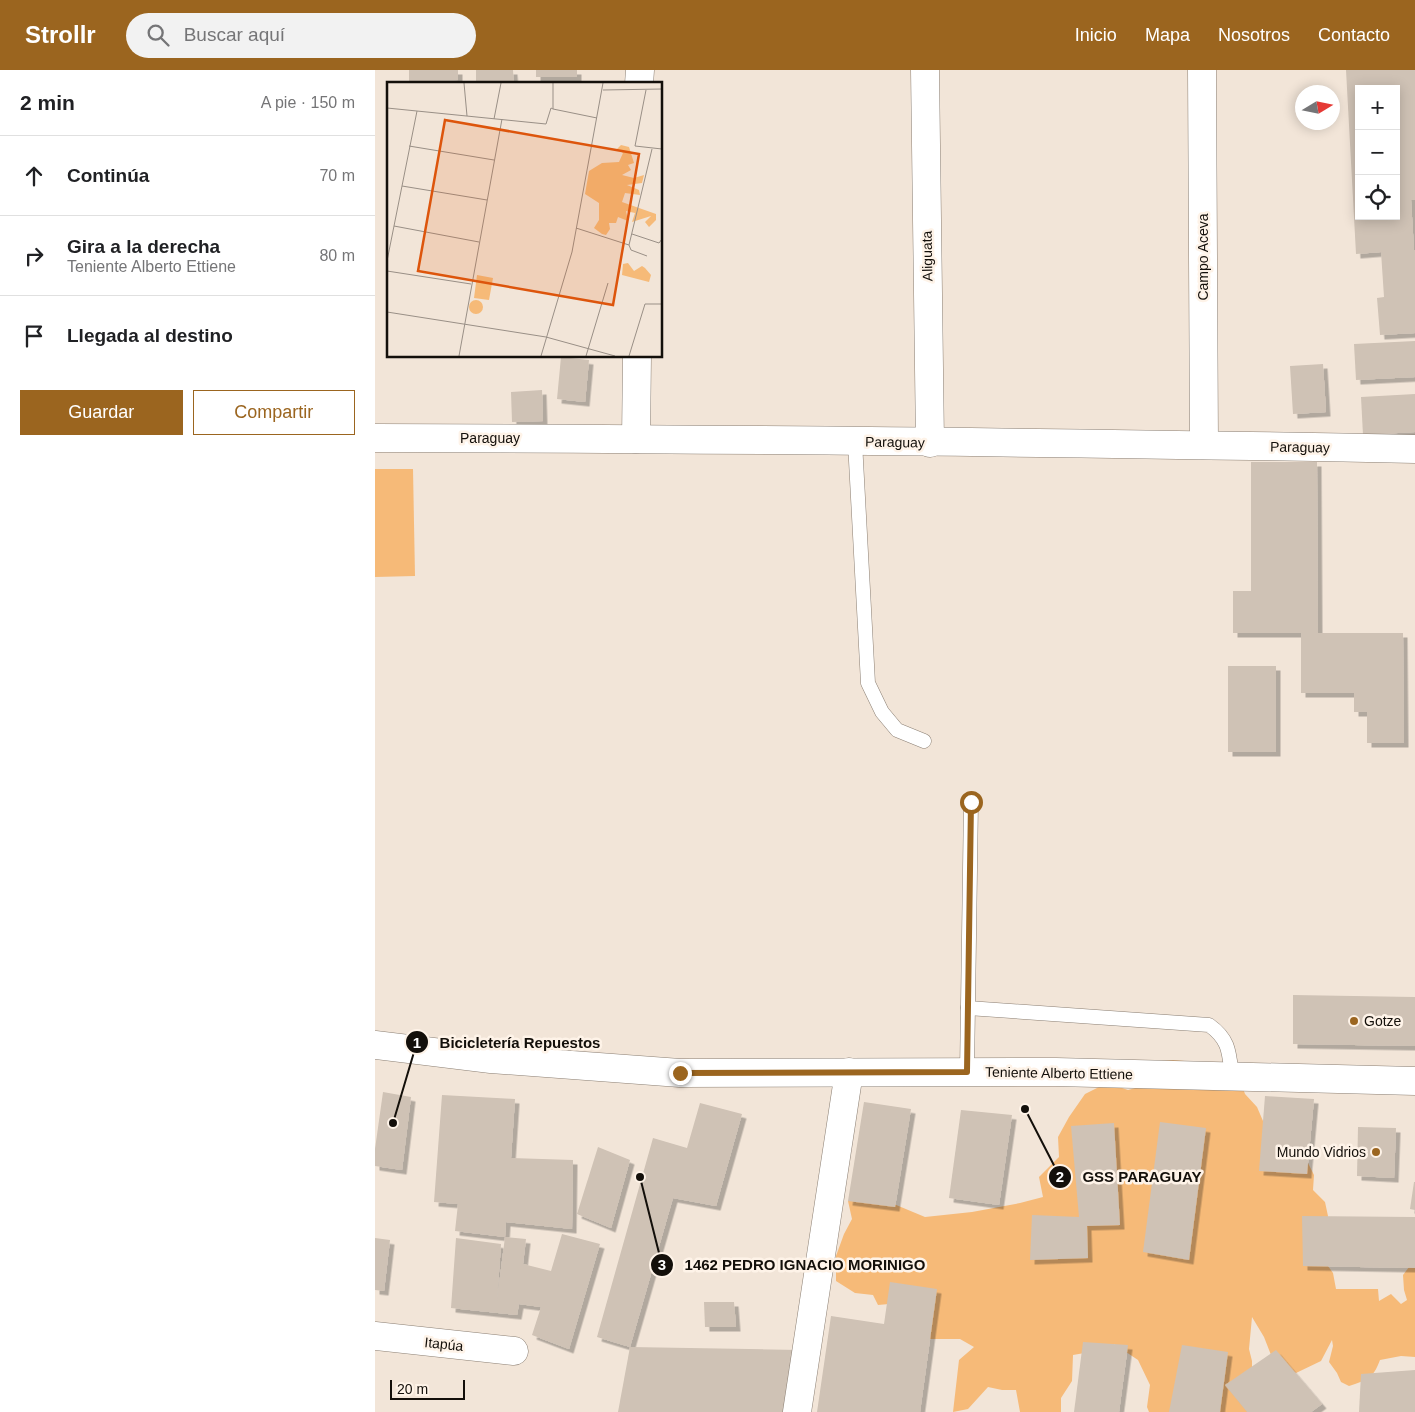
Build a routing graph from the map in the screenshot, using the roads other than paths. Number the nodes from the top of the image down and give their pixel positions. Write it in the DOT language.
graph roads {
  1 [pos="925,70"];
  2 [pos="1202,70"];
  3 [pos="637,358"];
  4 [pos="375,438"];
  5 [pos="636,439"];
  6 [pos="855,442"];
  7 [pos="930,443"];
  8 [pos="1204,445"];
  9 [pos="1415,449"];
  10 [pos="923,741"];
  11 [pos="971,802"];
  12 [pos="968,1008"];
  13 [pos="375,1045"];
  14 [pos="849,1072"];
  15 [pos="967,1072"];
  16 [pos="1232,1076"];
  17 [pos="1415,1082"];
  18 [pos="375,1336"];
  19 [pos="514,1351"];
  20 [pos="797,1412"];
  1 -- 7 [label="street, Aliguata"];
  2 -- 8 [label="street, Campo Aceva"];
  3 -- 5 [label="street"];
  4 -- 5 [label="street, Paraguay"];
  5 -- 6 [label="street, Paraguay"];
  6 -- 7 [label="street, Paraguay"];
  6 -- 10 [label="lane"];
  7 -- 8 [label="street, Paraguay"];
  8 -- 9 [label="street, Paraguay"];
  11 -- 12 [label="lane"];
  12 -- 15 [label="lane"];
  12 -- 16 [label="lane"];
  13 -- 14 [label="street, Teniente Alberto Ettiene"];
  14 -- 15 [label="street, Teniente Alberto Ettiene"];
  14 -- 20 [label="street"];
  15 -- 16 [label="street, Teniente Alberto Ettiene"];
  16 -- 17 [label="street, Teniente Alberto Ettiene"];
  18 -- 19 [label="street, Itapúa"];
}
